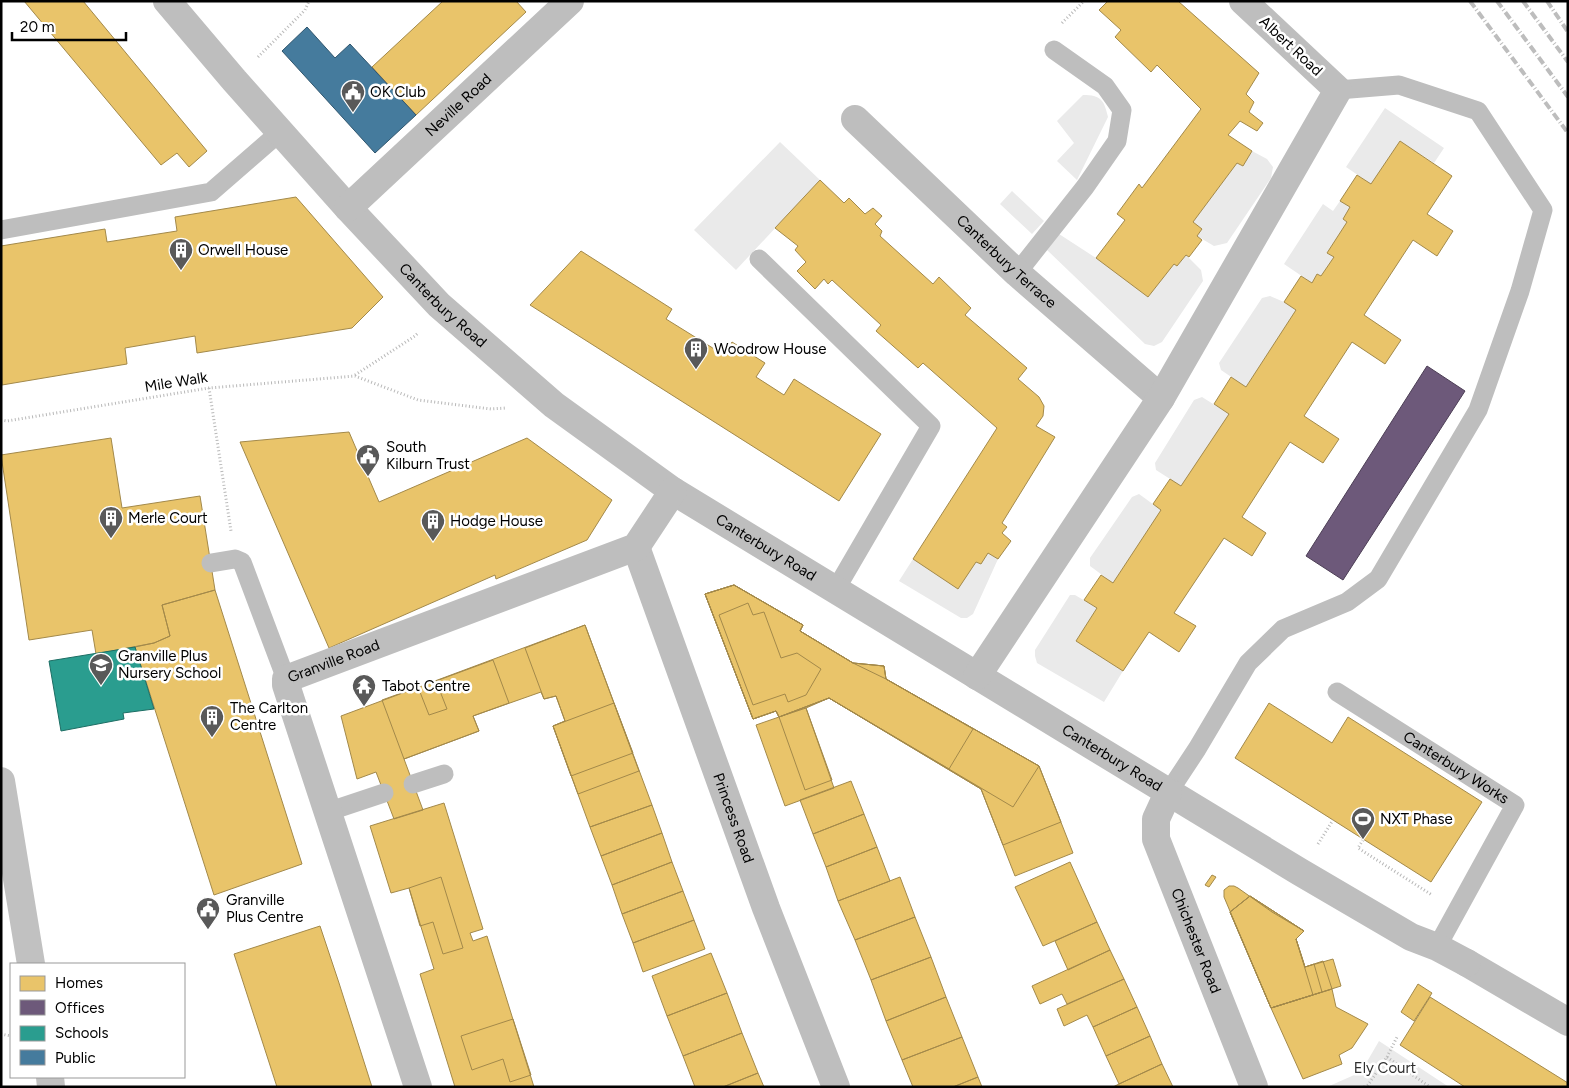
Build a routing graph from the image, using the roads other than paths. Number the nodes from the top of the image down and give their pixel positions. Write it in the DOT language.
graph roads {
  1 [pos="166,1"];
  2 [pos="570,1"];
  3 [pos="1243,1"];
  4 [pos="1054,50"];
  5 [pos="1338,90"];
  6 [pos="855,119"];
  7 [pos="280,132"];
  8 [pos="348,208"];
  9 [pos="1,230"];
  10 [pos="759,259"];
  11 [pos="1017,273"];
  12 [pos="1161,398"];
  13 [pos="673,491"];
  14 [pos="636,547"];
  15 [pos="211,563"];
  16 [pos="836,589"];
  17 [pos="977,676"];
  18 [pos="286,679"];
  19 [pos="1337,692"];
  20 [pos="444,774"];
  21 [pos="1,781"];
  22 [pos="413,784"];
  23 [pos="384,793"];
  24 [pos="1168,793"];
  25 [pos="328,812"];
  26 [pos="1437,947"];
  27 [pos="31,963"];
  28 [pos="1568,1022"];
  29 [pos="418,1087"];
  30 [pos="836,1087"];
  31 [pos="1254,1087"];
  1 -- 7 [label="street, Canterbury Road"];
  2 -- 8 [label="street, Neville Road"];
  3 -- 5 [label="street, Albert Road"];
  4 -- 11 [label="lane"];
  5 -- 12 [label="street"];
  5 -- 24 [label="lane"];
  6 -- 11 [label="street, Canterbury Terrace"];
  7 -- 8 [label="street, Canterbury Road"];
  7 -- 9 [label="lane"];
  8 -- 13 [label="street, Canterbury Road"];
  10 -- 16 [label="lane"];
  11 -- 12 [label="street, Canterbury Terrace"];
  12 -- 17 [label="street"];
  13 -- 14 [label="street"];
  13 -- 16 [label="street, Canterbury Road"];
  14 -- 18 [label="street, Granville Road"];
  14 -- 30 [label="street, Princess Road"];
  15 -- 18 [label="lane"];
  16 -- 17 [label="street, Canterbury Road"];
  17 -- 24 [label="street, Canterbury Road"];
  18 -- 25 [label="street, Granville Road"];
  19 -- 26 [label="lane, Canterbury Works"];
  20 -- 22 [label="lane"];
  21 -- 27 [label="main road"];
  23 -- 25 [label="lane"];
  24 -- 26 [label="street, Canterbury Road"];
  24 -- 31 [label="street, Chichester Road"];
  25 -- 29 [label="street, Granville Road"];
  26 -- 28 [label="street, Canterbury Road"];
}
